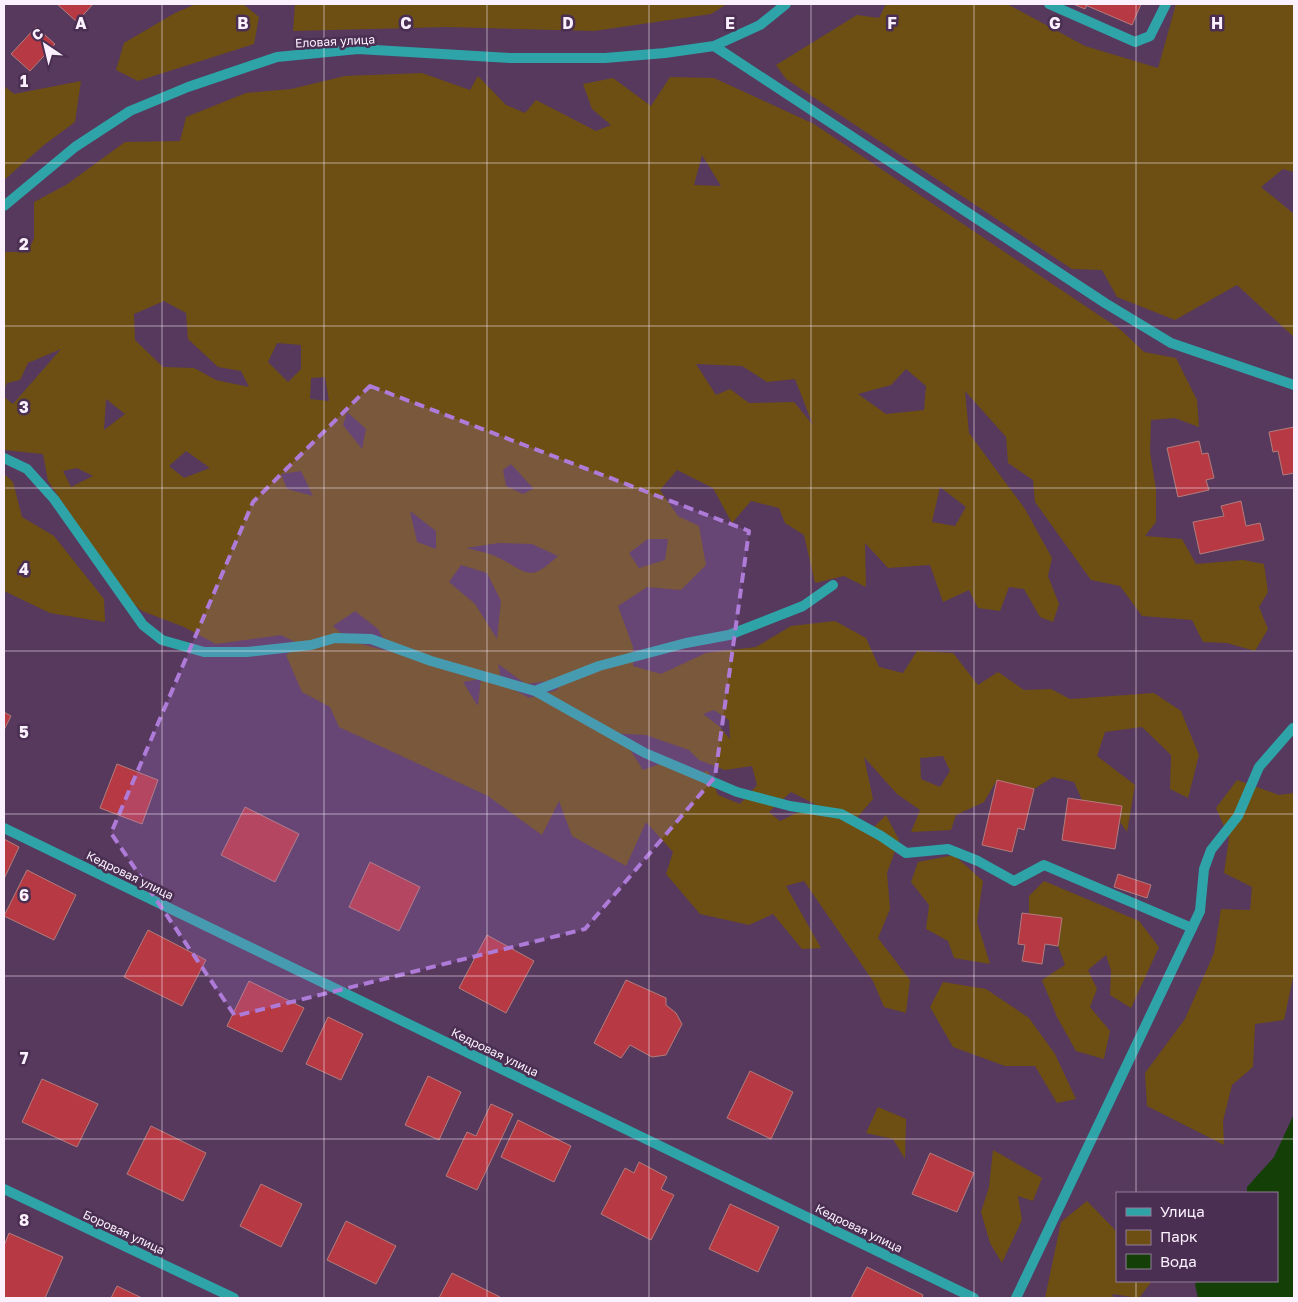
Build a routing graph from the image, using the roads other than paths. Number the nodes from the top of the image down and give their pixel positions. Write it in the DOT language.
graph roads {
  1 [pos="786,4"];
  2 [pos="1049,4"];
  3 [pos="1166,4"];
  4 [pos="714,46"];
  5 [pos="4,206"];
  6 [pos="1294,385"];
  7 [pos="4,458"];
  8 [pos="833,585"];
  9 [pos="535,691"];
  10 [pos="1292,728"];
  11 [pos="4,828"];
  12 [pos="1192,928"];
  13 [pos="4,1189"];
  14 [pos="234,1298"];
  15 [pos="974,1298"];
  16 [pos="1016,1298"];
  1 -- 4 [label="street, Еловая улица"];
  2 -- 3 [label="street"];
  4 -- 5 [label="street, Еловая улица"];
  4 -- 6 [label="street"];
  7 -- 9 [label="street"];
  8 -- 9 [label="street"];
  9 -- 12 [label="street"];
  10 -- 12 [label="street"];
  11 -- 15 [label="street, Кедровая улица"];
  12 -- 16 [label="street"];
  13 -- 14 [label="street, Боровая улица"];
}
